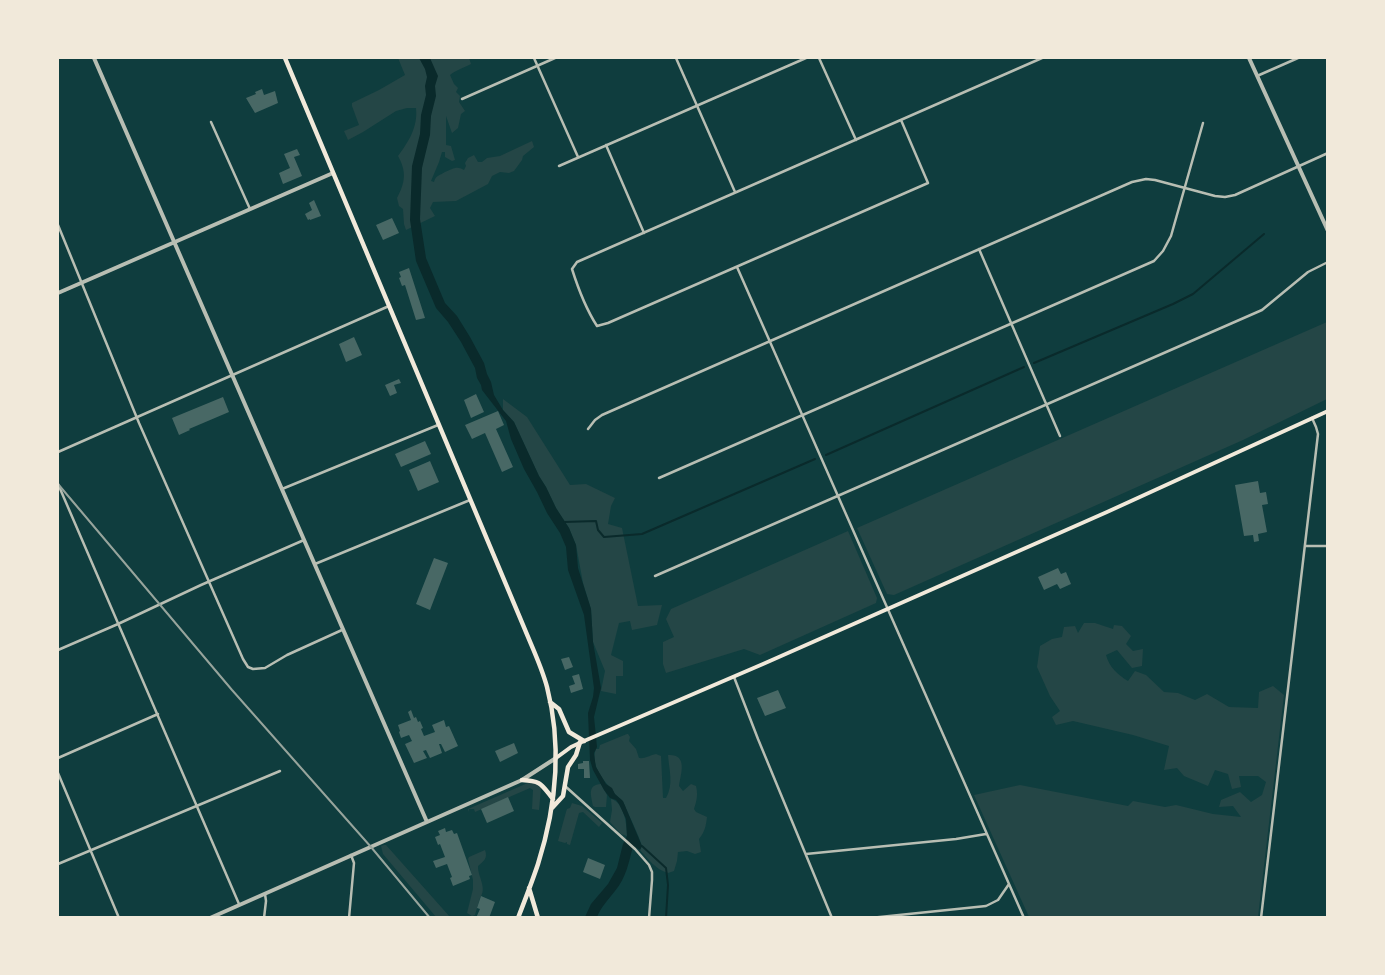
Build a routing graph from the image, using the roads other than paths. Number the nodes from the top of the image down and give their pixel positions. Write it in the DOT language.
graph roads {
  1 [pos="94,58"];
  2 [pos="285,58"];
  3 [pos="534,58"];
  4 [pos="555,58"];
  5 [pos="676,58"];
  6 [pos="806,58"];
  7 [pos="819,58"];
  8 [pos="1042,58"];
  9 [pos="1249,58"];
  10 [pos="1298,58"];
  11 [pos="537,65"];
  12 [pos="1258,76"];
  13 [pos="462,98"];
  14 [pos="697,106"];
  15 [pos="901,120"];
  16 [pos="211,122"];
  17 [pos="1203,123"];
  18 [pos="856,140"];
  19 [pos="606,145"];
  20 [pos="1328,154"];
  21 [pos="578,157"];
  22 [pos="559,166"];
  23 [pos="1298,166"];
  24 [pos="333,173"];
  25 [pos="1185,188"];
  26 [pos="735,192"];
  27 [pos="250,209"];
  28 [pos="58,225"];
  29 [pos="1328,231"];
  30 [pos="644,233"];
  31 [pos="174,242"];
  32 [pos="979,249"];
  33 [pos="1328,262"];
  34 [pos="737,267"];
  35 [pos="81,282"];
  36 [pos="58,293"];
  37 [pos="389,306"];
  38 [pos="1011,324"];
  39 [pos="770,341"];
  40 [pos="232,374"];
  41 [pos="1046,405"];
  42 [pos="1328,411"];
  43 [pos="802,416"];
  44 [pos="138,417"];
  45 [pos="1312,418"];
  46 [pos="439,425"];
  47 [pos="588,429"];
  48 [pos="1060,436"];
  49 [pos="58,452"];
  50 [pos="659,478"];
  51 [pos="58,484"];
  52 [pos="282,489"];
  53 [pos="838,496"];
  54 [pos="470,500"];
  55 [pos="304,540"];
  56 [pos="1305,546"];
  57 [pos="1328,546"];
  58 [pos="314,564"];
  59 [pos="655,576"];
  60 [pos="209,582"];
  61 [pos="887,609"];
  62 [pos="118,624"];
  63 [pos="342,630"];
  64 [pos="58,650"];
  65 [pos="734,677"];
  66 [pos="550,702"];
  67 [pos="158,714"];
  68 [pos="582,742"];
  69 [pos="58,758"];
  70 [pos="556,758"];
  71 [pos="280,771"];
  72 [pos="58,773"];
  73 [pos="522,780"];
  74 [pos="565,785"];
  75 [pos="553,799"];
  76 [pos="196,805"];
  77 [pos="552,809"];
  78 [pos="427,822"];
  79 [pos="986,834"];
  80 [pos="91,850"];
  81 [pos="806,854"];
  82 [pos="351,855"];
  83 [pos="58,864"];
  84 [pos="1009,884"];
  85 [pos="529,887"];
  86 [pos="265,893"];
  87 [pos="239,904"];
  88 [pos="519,917"];
  89 [pos="119,918"];
  90 [pos="210,918"];
  91 [pos="264,918"];
  92 [pos="349,918"];
  93 [pos="538,918"];
  94 [pos="649,918"];
  95 [pos="832,918"];
  96 [pos="870,918"];
  97 [pos="1024,918"];
  98 [pos="1261,918"];
  1 -- 31 [label="street"];
  2 -- 24 [label="main road"];
  3 -- 11 [label="street"];
  4 -- 11 [label="street"];
  5 -- 14 [label="street"];
  6 -- 14 [label="street"];
  7 -- 18 [label="street"];
  8 -- 15 [label="street"];
  9 -- 12 [label="street"];
  10 -- 12 [label="street"];
  11 -- 13 [label="street"];
  11 -- 21 [label="street"];
  12 -- 23 [label="street"];
  14 -- 19 [label="street"];
  14 -- 26 [label="street"];
  15 -- 18 [label="street"];
  15 -- 34 [label="street"];
  16 -- 27 [label="street"];
  17 -- 25 [label="street"];
  18 -- 26 [label="street"];
  19 -- 21 [label="street"];
  19 -- 30 [label="street"];
  20 -- 23 [label="street"];
  21 -- 22 [label="street"];
  23 -- 25 [label="street"];
  23 -- 29 [label="street"];
  24 -- 27 [label="street"];
  24 -- 37 [label="main road"];
  25 -- 32 [label="street"];
  25 -- 38 [label="street"];
  26 -- 30 [label="street"];
  27 -- 31 [label="street"];
  28 -- 35 [label="street"];
  30 -- 34 [label="street"];
  31 -- 35 [label="street"];
  31 -- 40 [label="street"];
  32 -- 38 [label="street"];
  32 -- 39 [label="street"];
  33 -- 41 [label="street"];
  34 -- 39 [label="street"];
  35 -- 36 [label="street"];
  35 -- 44 [label="street"];
  37 -- 40 [label="street"];
  37 -- 46 [label="main road"];
  38 -- 41 [label="street"];
  38 -- 43 [label="street"];
  39 -- 43 [label="street"];
  39 -- 47 [label="street"];
  40 -- 44 [label="street"];
  40 -- 52 [label="street"];
  41 -- 48 [label="street"];
  41 -- 53 [label="street"];
  42 -- 45 [label="main road"];
  43 -- 50 [label="street"];
  43 -- 53 [label="street"];
  44 -- 49 [label="street"];
  44 -- 60 [label="street"];
  45 -- 56 [label="street"];
  45 -- 61 [label="main road"];
  46 -- 52 [label="street"];
  46 -- 54 [label="main road"];
  51 -- 62 [label="street"];
  52 -- 55 [label="street"];
  53 -- 59 [label="street"];
  53 -- 61 [label="street"];
  54 -- 58 [label="street"];
  54 -- 66 [label="main road"];
  55 -- 58 [label="street"];
  55 -- 60 [label="street"];
  56 -- 57 [label="street"];
  56 -- 98 [label="street"];
  58 -- 63 [label="street"];
  60 -- 62 [label="street"];
  60 -- 63 [label="street"];
  61 -- 65 [label="main road"];
  61 -- 79 [label="street"];
  62 -- 64 [label="street"];
  62 -- 67 [label="street"];
  63 -- 78 [label="street"];
  65 -- 68 [label="main road"];
  65 -- 81 [label="street"];
  66 -- 68 [label="main road"];
  66 -- 70 [label="main road"];
  67 -- 69 [label="street"];
  67 -- 76 [label="street"];
  68 -- 70 [label="main road"];
  68 -- 74 [label="main road"];
  70 -- 73 [label="street"];
  70 -- 75 [label="main road"];
  71 -- 76 [label="street"];
  72 -- 80 [label="street"];
  73 -- 75 [label="main road"];
  73 -- 78 [label="street"];
  74 -- 77 [label="main road"];
  74 -- 94 [label="street"];
  75 -- 77 [label="main road"];
  76 -- 80 [label="street"];
  76 -- 87 [label="street"];
  77 -- 85 [label="main road"];
  78 -- 82 [label="street"];
  79 -- 81 [label="street"];
  79 -- 84 [label="street"];
  80 -- 83 [label="street"];
  80 -- 89 [label="street"];
  81 -- 95 [label="street"];
  82 -- 86 [label="street"];
  82 -- 92 [label="street"];
  84 -- 96 [label="street"];
  84 -- 97 [label="street"];
  85 -- 88 [label="main road"];
  85 -- 93 [label="main road"];
  86 -- 87 [label="street"];
  86 -- 91 [label="street"];
  87 -- 90 [label="street"];
}
